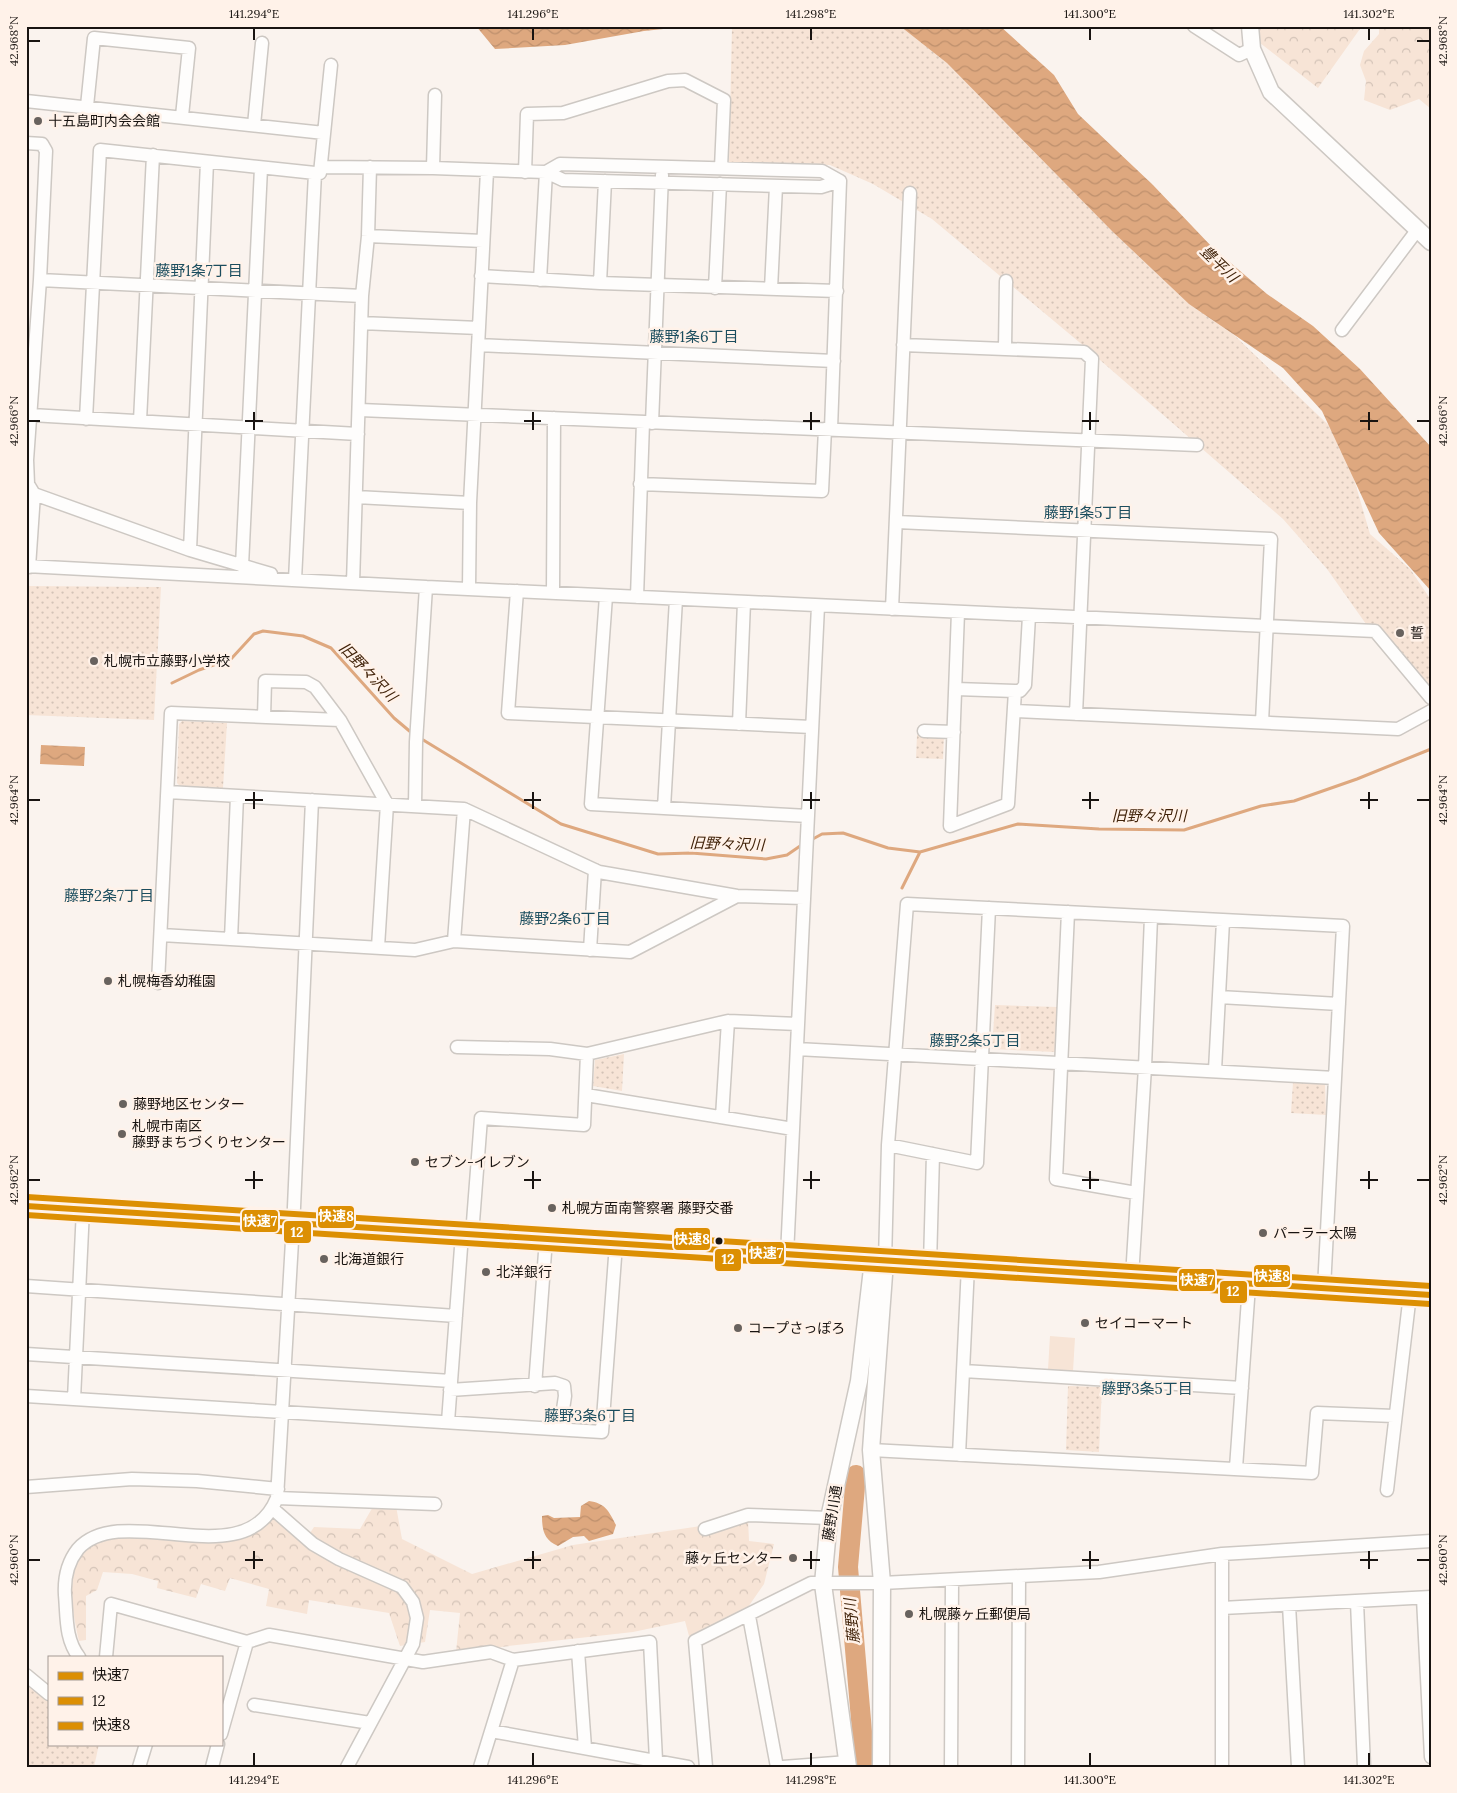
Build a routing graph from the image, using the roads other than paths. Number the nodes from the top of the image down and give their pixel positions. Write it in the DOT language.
graph roads {
  1 [pos="1194,26"];
  2 [pos="1250,26"];
  3 [pos="262,43"];
  4 [pos="1252,49"];
  5 [pos="331,65"];
  6 [pos="436,95"];
  7 [pos="26,101"];
  8 [pos="87,106"];
  9 [pos="182,116"];
  10 [pos="254,125"];
  11 [pos="324,133"];
  12 [pos="26,143"];
  13 [pos="153,155"];
  14 [pos="207,162"];
  15 [pos="370,167"];
  16 [pos="662,167"];
  17 [pos="261,168"];
  18 [pos="432,168"];
  19 [pos="721,168"];
  20 [pos="318,170"];
  21 [pos="488,171"];
  22 [pos="524,172"];
  23 [pos="546,172"];
  24 [pos="840,181"];
  25 [pos="604,182"];
  26 [pos="662,183"];
  27 [pos="720,184"];
  28 [pos="776,186"];
  29 [pos="910,193"];
  30 [pos="1418,230"];
  31 [pos="368,236"];
  32 [pos="483,241"];
  33 [pos="1431,242"];
  34 [pos="482,276"];
  35 [pos="40,280"];
  36 [pos="540,280"];
  37 [pos="1006,281"];
  38 [pos="93,282"];
  39 [pos="600,283"];
  40 [pos="148,285"];
  41 [pos="657,285"];
  42 [pos="201,288"];
  43 [pos="715,288"];
  44 [pos="771,290"];
  45 [pos="255,291"];
  46 [pos="837,291"];
  47 [pos="308,293"];
  48 [pos="362,296"];
  49 [pos="361,323"];
  50 [pos="479,328"];
  51 [pos="1342,330"];
  52 [pos="903,344"];
  53 [pos="478,345"];
  54 [pos="1005,348"];
  55 [pos="655,354"];
  56 [pos="834,361"];
  57 [pos="360,410"];
  58 [pos="31,415"];
  59 [pos="475,415"];
  60 [pos="554,418"];
  61 [pos="86,419"];
  62 [pos="140,421"];
  63 [pos="647,422"];
  64 [pos="196,424"];
  65 [pos="249,428"];
  66 [pos="828,429"];
  67 [pos="302,431"];
  68 [pos="901,432"];
  69 [pos="358,434"];
  70 [pos="1089,441"];
  71 [pos="1198,446"];
  72 [pos="640,484"];
  73 [pos="34,494"];
  74 [pos="356,497"];
  75 [pos="470,503"];
  76 [pos="897,522"];
  77 [pos="1084,530"];
  78 [pos="190,550"];
  79 [pos="242,566"];
  80 [pos="28,567"];
  81 [pos="296,580"];
  82 [pos="353,583"];
  83 [pos="426,588"];
  84 [pos="469,589"];
  85 [pos="517,591"];
  86 [pos="553,593"];
  87 [pos="606,596"];
  88 [pos="637,597"];
  89 [pos="676,599"];
  90 [pos="744,602"];
  91 [pos="818,606"];
  92 [pos="892,609"];
  93 [pos="958,612"];
  94 [pos="1029,616"];
  95 [pos="1080,617"];
  96 [pos="1267,626"];
  97 [pos="956,689"];
  98 [pos="1015,691"];
  99 [pos="1431,698"];
  100 [pos="1431,711"];
  101 [pos="1014,712"];
  102 [pos="1076,714"];
  103 [pos="264,717"];
  104 [pos="597,718"];
  105 [pos="340,720"];
  106 [pos="669,721"];
  107 [pos="1262,722"];
  108 [pos="739,724"];
  109 [pos="812,727"];
  110 [pos="924,731"];
  111 [pos="954,732"];
  112 [pos="168,792"];
  113 [pos="237,796"];
  114 [pos="312,800"];
  115 [pos="386,804"];
  116 [pos="415,806"];
  117 [pos="664,808"];
  118 [pos="464,809"];
  119 [pos="808,816"];
  120 [pos="595,870"];
  121 [pos="737,896"];
  122 [pos="804,898"];
  123 [pos="989,908"];
  124 [pos="1068,912"];
  125 [pos="1151,917"];
  126 [pos="1223,921"];
  127 [pos="161,935"];
  128 [pos="231,939"];
  129 [pos="454,941"];
  130 [pos="305,942"];
  131 [pos="378,947"];
  132 [pos="590,950"];
  133 [pos="158,984"];
  134 [pos="1219,996"];
  135 [pos="1339,1004"];
  136 [pos="728,1021"];
  137 [pos="798,1024"];
  138 [pos="457,1047"];
  139 [pos="797,1049"];
  140 [pos="587,1054"];
  141 [pos="896,1054"];
  142 [pos="982,1058"];
  143 [pos="1061,1062"];
  144 [pos="1145,1067"];
  145 [pos="1215,1070"];
  146 [pos="1335,1078"];
  147 [pos="586,1095"];
  148 [pos="722,1117"];
  149 [pos="793,1129"];
  150 [pos="888,1145"];
  151 [pos="933,1154"];
  152 [pos="1136,1193"];
  153 [pos="26,1206"];
  154 [pos="83,1209"];
  155 [pos="293,1223"];
  156 [pos="467,1234"];
  157 [pos="546,1239"];
  158 [pos="616,1244"];
  159 [pos="787,1255"];
  160 [pos="879,1261"];
  161 [pos="930,1264"];
  162 [pos="968,1266"];
  163 [pos="1132,1277"];
  164 [pos="1250,1284"];
  165 [pos="26,1286"];
  166 [pos="1324,1288"];
  167 [pos="79,1290"];
  168 [pos="1410,1294"];
  169 [pos="1431,1295"];
  170 [pos="288,1304"];
  171 [pos="456,1316"];
  172 [pos="26,1354"];
  173 [pos="76,1357"];
  174 [pos="963,1370"];
  175 [pos="286,1372"];
  176 [pos="451,1386"];
  177 [pos="534,1386"];
  178 [pos="1242,1388"];
  179 [pos="26,1396"];
  180 [pos="74,1399"];
  181 [pos="284,1412"];
  182 [pos="1394,1416"];
  183 [pos="448,1422"];
  184 [pos="560,1429"];
  185 [pos="871,1450"];
  186 [pos="959,1455"];
  187 [pos="1236,1468"];
  188 [pos="26,1487"];
  189 [pos="1388,1490"];
  190 [pos="276,1498"];
  191 [pos="436,1504"];
  192 [pos="829,1518"];
  193 [pos="705,1529"];
  194 [pos="1431,1541"];
  195 [pos="1222,1554"];
  196 [pos="1020,1577"];
  197 [pos="952,1580"];
  198 [pos="877,1583"];
  199 [pos="827,1584"];
  200 [pos="1427,1597"];
  201 [pos="1357,1602"];
  202 [pos="1289,1605"];
  203 [pos="1222,1608"];
  204 [pos="749,1616"];
  205 [pos="247,1642"];
  206 [pos="578,1651"];
  207 [pos="78,1656"];
  208 [pos="106,1656"];
  209 [pos="406,1657"];
  210 [pos="513,1660"];
  211 [pos="1429,1665"];
  212 [pos="26,1674"];
  213 [pos="48,1693"];
  214 [pos="254,1705"];
  215 [pos="370,1723"];
  216 [pos="222,1730"];
  217 [pos="491,1731"];
  218 [pos="141,1746"];
  219 [pos="217,1746"];
  220 [pos="585,1748"];
  221 [pos="1431,1757"];
  222 [pos="656,1760"];
  223 [pos="1431,1763"];
  224 [pos="848,1764"];
  225 [pos="139,1767"];
  226 [pos="212,1767"];
  227 [pos="348,1767"];
  228 [pos="480,1767"];
  229 [pos="688,1767"];
  230 [pos="706,1767"];
  231 [pos="777,1767"];
  232 [pos="783,1767"];
  233 [pos="882,1767"];
  234 [pos="951,1767"];
  235 [pos="1018,1767"];
  236 [pos="1222,1767"];
  237 [pos="1298,1767"];
  238 [pos="1364,1767"];
  239 [pos="1424,1767"];
  1 -- 4 [label="street"];
  2 -- 4 [label="street"];
  3 -- 10 [label="street"];
  4 -- 30 [label="street"];
  5 -- 11 [label="street"];
  6 -- 18 [label="street"];
  7 -- 8 [label="street"];
  8 -- 9 [label="street"];
  8 -- 9 [label="street"];
  9 -- 10 [label="street"];
  10 -- 11 [label="street"];
  11 -- 20 [label="street"];
  12 -- 35 [label="street"];
  13 -- 14 [label="street"];
  13 -- 38 [label="street"];
  13 -- 40 [label="street"];
  14 -- 17 [label="street"];
  14 -- 42 [label="street"];
  15 -- 18 [label="street"];
  15 -- 20 [label="street"];
  15 -- 31 [label="street"];
  16 -- 19 [label="street"];
  16 -- 23 [label="street"];
  16 -- 26 [label="street"];
  17 -- 20 [label="street"];
  17 -- 45 [label="street"];
  18 -- 21 [label="street"];
  19 -- 22 [label="street"];
  19 -- 24 [label="street"];
  20 -- 47 [label="street"];
  21 -- 22 [label="street"];
  21 -- 32 [label="street"];
  22 -- 23 [label="street"];
  23 -- 25 [label="street"];
  23 -- 36 [label="street"];
  24 -- 28 [label="street"];
  24 -- 46 [label="street"];
  25 -- 26 [label="street"];
  25 -- 39 [label="street"];
  26 -- 27 [label="street"];
  26 -- 41 [label="street"];
  27 -- 28 [label="street"];
  27 -- 43 [label="street"];
  28 -- 44 [label="street"];
  29 -- 52 [label="street"];
  30 -- 33 [label="street"];
  30 -- 51 [label="street"];
  31 -- 32 [label="street"];
  31 -- 48 [label="street"];
  32 -- 34 [label="street"];
  34 -- 36 [label="street"];
  34 -- 50 [label="street"];
  35 -- 38 [label="street"];
  35 -- 58 [label="street"];
  36 -- 39 [label="street"];
  37 -- 54 [label="street"];
  38 -- 40 [label="street"];
  38 -- 61 [label="street"];
  39 -- 41 [label="street"];
  40 -- 42 [label="street"];
  40 -- 62 [label="street"];
  41 -- 43 [label="street"];
  41 -- 55 [label="street"];
  42 -- 45 [label="street"];
  42 -- 64 [label="street"];
  43 -- 44 [label="street"];
  44 -- 46 [label="street"];
  45 -- 47 [label="street"];
  45 -- 65 [label="street"];
  46 -- 56 [label="street"];
  47 -- 48 [label="street"];
  47 -- 67 [label="street"];
  48 -- 49 [label="street"];
  49 -- 50 [label="street"];
  49 -- 57 [label="street"];
  50 -- 53 [label="street"];
  52 -- 54 [label="street"];
  52 -- 68 [label="street"];
  53 -- 55 [label="street"];
  53 -- 59 [label="street"];
  54 -- 70 [label="street"];
  55 -- 56 [label="street"];
  55 -- 63 [label="street"];
  56 -- 66 [label="street"];
  57 -- 59 [label="street"];
  57 -- 69 [label="street"];
  58 -- 61 [label="street"];
  58 -- 73 [label="street"];
  59 -- 60 [label="street"];
  59 -- 75 [label="street"];
  60 -- 63 [label="street"];
  60 -- 86 [label="street"];
  61 -- 62 [label="street"];
  62 -- 64 [label="street"];
  63 -- 66 [label="street"];
  63 -- 72 [label="street"];
  64 -- 65 [label="street"];
  64 -- 78 [label="street"];
  65 -- 67 [label="street"];
  65 -- 79 [label="street"];
  66 -- 68 [label="street"];
  66 -- 72 [label="street"];
  67 -- 69 [label="street"];
  67 -- 81 [label="street"];
  68 -- 70 [label="street"];
  68 -- 76 [label="street"];
  69 -- 74 [label="street"];
  70 -- 71 [label="street"];
  70 -- 77 [label="street"];
  72 -- 88 [label="street"];
  73 -- 78 [label="street"];
  73 -- 80 [label="street"];
  74 -- 75 [label="street"];
  74 -- 82 [label="street"];
  75 -- 84 [label="street"];
  76 -- 77 [label="street"];
  76 -- 92 [label="street"];
  77 -- 95 [label="street"];
  77 -- 96 [label="street"];
  78 -- 79 [label="street"];
  79 -- 81 [label="street"];
  80 -- 81 [label="street"];
  81 -- 82 [label="street"];
  82 -- 83 [label="street"];
  83 -- 84 [label="street"];
  83 -- 116 [label="street"];
  84 -- 85 [label="street"];
  85 -- 86 [label="street"];
  85 -- 104 [label="street"];
  86 -- 87 [label="street"];
  87 -- 88 [label="street"];
  87 -- 104 [label="street"];
  88 -- 89 [label="street"];
  89 -- 90 [label="street"];
  89 -- 106 [label="street"];
  90 -- 91 [label="street"];
  90 -- 108 [label="street"];
  91 -- 92 [label="street"];
  91 -- 109 [label="street"];
  92 -- 93 [label="street"];
  93 -- 94 [label="street"];
  93 -- 97 [label="street"];
  94 -- 95 [label="street"];
  94 -- 98 [label="street"];
  95 -- 96 [label="street"];
  95 -- 102 [label="street"];
  96 -- 99 [label="street"];
  96 -- 107 [label="street"];
  97 -- 98 [label="street"];
  97 -- 111 [label="street"];
  98 -- 101 [label="street"];
  100 -- 107 [label="street"];
  101 -- 102 [label="street"];
  101 -- 111 [label="street"];
  102 -- 107 [label="street"];
  103 -- 105 [label="street"];
  103 -- 105 [label="street"];
  103 -- 112 [label="street"];
  104 -- 106 [label="street"];
  104 -- 117 [label="street"];
  105 -- 115 [label="street"];
  106 -- 108 [label="street"];
  106 -- 117 [label="street"];
  108 -- 109 [label="street"];
  109 -- 119 [label="street"];
  110 -- 111 [label="street"];
  112 -- 113 [label="street"];
  112 -- 127 [label="street"];
  113 -- 114 [label="street"];
  113 -- 128 [label="street"];
  114 -- 115 [label="street"];
  114 -- 130 [label="street"];
  115 -- 116 [label="street"];
  115 -- 131 [label="street"];
  116 -- 118 [label="street"];
  117 -- 119 [label="street"];
  118 -- 120 [label="street"];
  118 -- 129 [label="street"];
  119 -- 122 [label="street"];
  120 -- 121 [label="street"];
  120 -- 132 [label="street"];
  121 -- 122 [label="street"];
  121 -- 132 [label="street"];
  122 -- 137 [label="street"];
  123 -- 124 [label="street"];
  123 -- 141 [label="street"];
  123 -- 142 [label="street"];
  124 -- 125 [label="street"];
  124 -- 143 [label="street"];
  125 -- 126 [label="street"];
  125 -- 144 [label="street"];
  126 -- 134 [label="street"];
  126 -- 135 [label="street"];
  127 -- 128 [label="street"];
  127 -- 133 [label="street"];
  128 -- 130 [label="street"];
  129 -- 131 [label="street"];
  129 -- 132 [label="street"];
  130 -- 131 [label="street"];
  130 -- 155 [label="street"];
  134 -- 135 [label="street"];
  134 -- 145 [label="street"];
  135 -- 146 [label="street"];
  136 -- 137 [label="street"];
  136 -- 140 [label="street"];
  136 -- 148 [label="street"];
  137 -- 139 [label="street"];
  138 -- 140 [label="street"];
  139 -- 141 [label="street"];
  139 -- 149 [label="street"];
  140 -- 147 [label="street"];
  141 -- 142 [label="street"];
  141 -- 150 [label="street"];
  142 -- 143 [label="street"];
  142 -- 151 [label="street"];
  143 -- 144 [label="street"];
  143 -- 152 [label="street"];
  144 -- 145 [label="street"];
  144 -- 152 [label="street"];
  145 -- 146 [label="street"];
  146 -- 166 [label="street"];
  147 -- 148 [label="street"];
  147 -- 156 [label="street"];
  148 -- 149 [label="street"];
  149 -- 159 [label="street"];
  150 -- 151 [label="street"];
  150 -- 160 [label="street"];
  151 -- 161 [label="street"];
  152 -- 163 [label="street"];
  153 -- 154 [label="highway"];
  154 -- 155 [label="highway"];
  154 -- 167 [label="street"];
  155 -- 156 [label="highway"];
  155 -- 170 [label="street"];
  156 -- 157 [label="highway"];
  156 -- 171 [label="street"];
  157 -- 158 [label="highway"];
  157 -- 177 [label="street"];
  158 -- 159 [label="highway"];
  158 -- 184 [label="street"];
  159 -- 160 [label="highway"];
  160 -- 161 [label="highway"];
  160 -- 185 [label="street"];
  160 -- 192 [label="street, 藤野川通"];
  161 -- 162 [label="highway"];
  162 -- 163 [label="highway"];
  162 -- 174 [label="street"];
  163 -- 164 [label="highway"];
  164 -- 166 [label="highway"];
  164 -- 178 [label="street"];
  165 -- 167 [label="street"];
  166 -- 168 [label="highway"];
  167 -- 170 [label="street"];
  167 -- 173 [label="street"];
  168 -- 169 [label="highway"];
  168 -- 182 [label="street"];
  170 -- 171 [label="street"];
  170 -- 175 [label="street"];
  171 -- 176 [label="street"];
  172 -- 173 [label="street"];
  173 -- 175 [label="street"];
  173 -- 180 [label="street"];
  174 -- 178 [label="street"];
  174 -- 186 [label="street"];
  175 -- 176 [label="street"];
  175 -- 181 [label="street"];
  176 -- 177 [label="street"];
  176 -- 183 [label="street"];
  177 -- 184 [label="street"];
  178 -- 187 [label="street"];
  179 -- 180 [label="street"];
  180 -- 181 [label="street"];
  181 -- 183 [label="street"];
  181 -- 190 [label="street"];
  182 -- 187 [label="street"];
  182 -- 189 [label="street"];
  183 -- 184 [label="street"];
  185 -- 186 [label="street"];
  185 -- 198 [label="street"];
  186 -- 187 [label="street"];
  188 -- 190 [label="street"];
  190 -- 191 [label="street"];
  190 -- 207 [label="street"];
  190 -- 209 [label="street"];
  192 -- 193 [label="street"];
  192 -- 199 [label="street, 藤野川通"];
  194 -- 195 [label="street"];
  195 -- 196 [label="street"];
  195 -- 203 [label="street"];
  196 -- 197 [label="street"];
  196 -- 235 [label="street"];
  197 -- 198 [label="street"];
  197 -- 234 [label="street"];
  198 -- 199 [label="street"];
  198 -- 233 [label="street"];
  199 -- 204 [label="street"];
  199 -- 224 [label="street, 藤野川通"];
  200 -- 201 [label="street"];
  200 -- 211 [label="street"];
  201 -- 202 [label="street"];
  201 -- 238 [label="street"];
  202 -- 203 [label="street"];
  202 -- 237 [label="street"];
  203 -- 236 [label="street"];
  204 -- 230 [label="street"];
  204 -- 231 [label="street"];
  205 -- 208 [label="street"];
  205 -- 209 [label="street"];
  205 -- 216 [label="street"];
  206 -- 210 [label="street"];
  206 -- 220 [label="street"];
  206 -- 222 [label="street"];
  209 -- 210 [label="street"];
  209 -- 215 [label="street"];
  210 -- 217 [label="street"];
  211 -- 221 [label="street"];
  212 -- 213 [label="street"];
  214 -- 215 [label="street"];
  215 -- 227 [label="street"];
  217 -- 220 [label="street"];
  217 -- 228 [label="street"];
  218 -- 225 [label="street"];
  219 -- 226 [label="street"];
  220 -- 222 [label="street"];
  222 -- 229 [label="street"];
  223 -- 239 [label="street"];
  224 -- 232 [label="street"];
}
